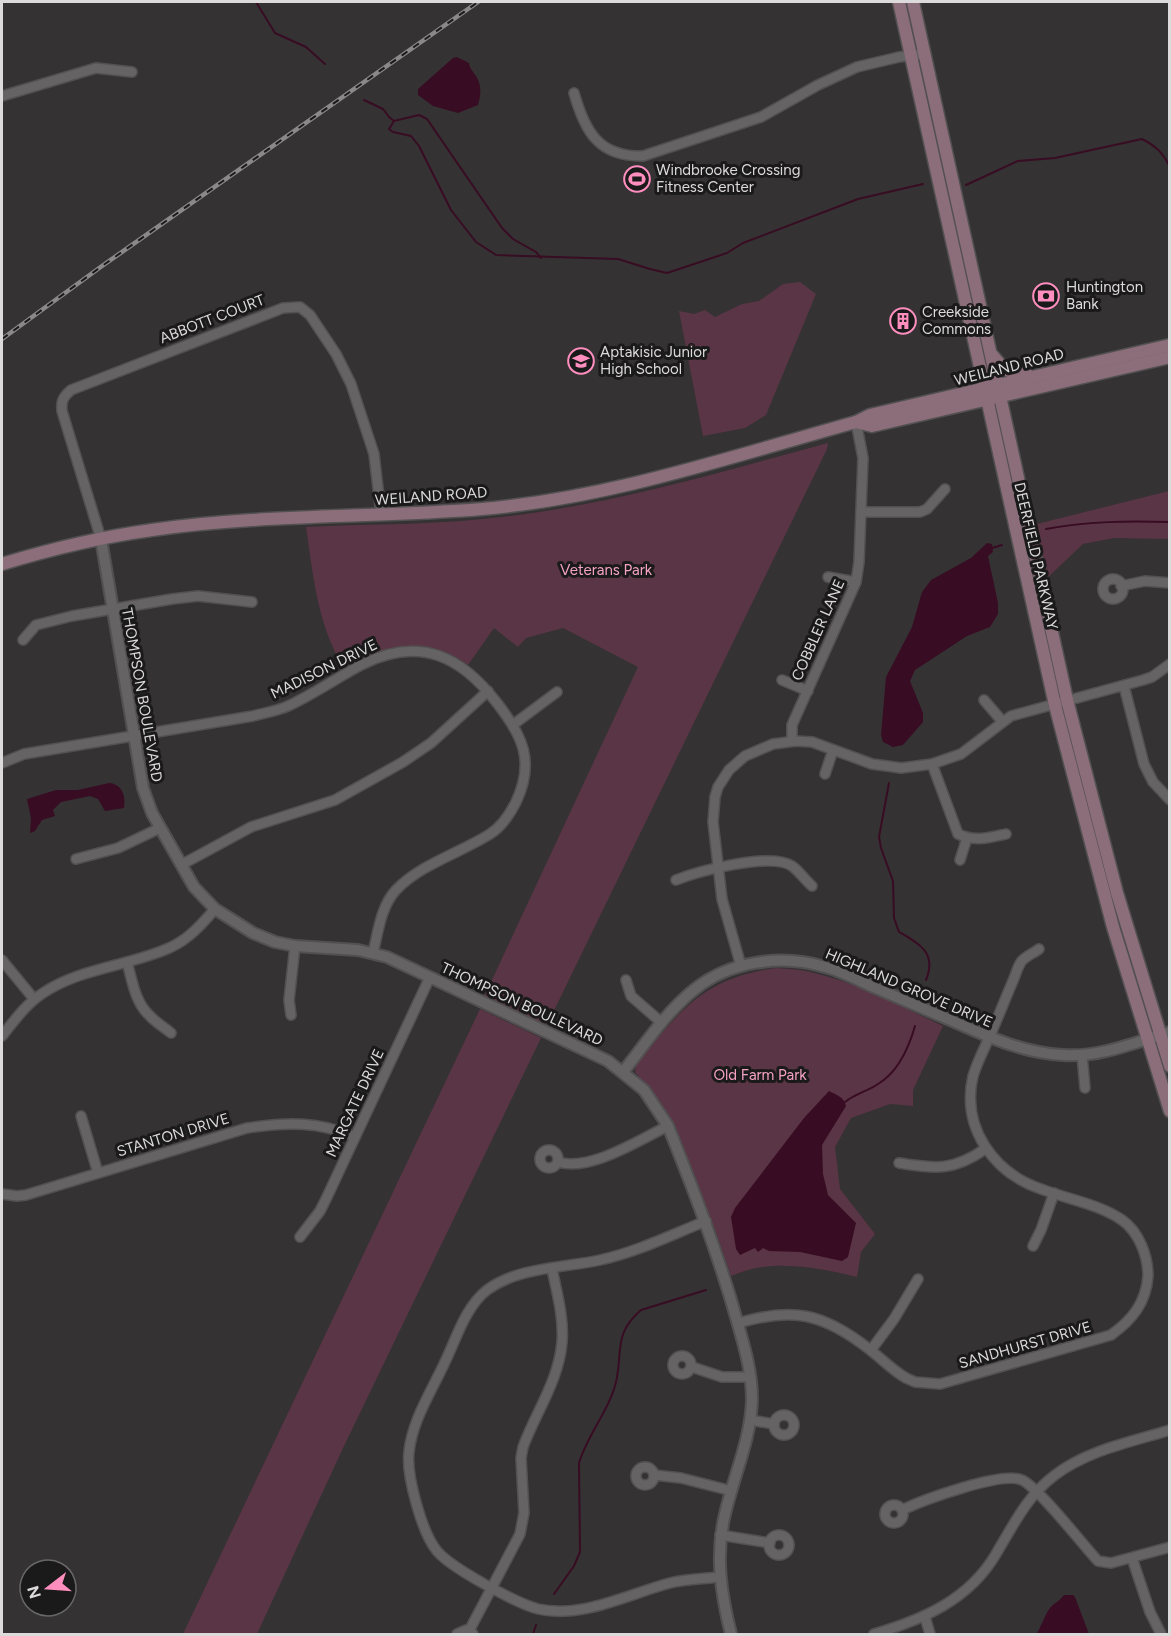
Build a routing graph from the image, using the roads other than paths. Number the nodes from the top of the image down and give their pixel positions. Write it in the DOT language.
graph roads {
  1 [pos="899,2"];
  2 [pos="913,2"];
  3 [pos="924,54"];
  4 [pos="910,56"];
  5 [pos="132,72"];
  6 [pos="574,93"];
  7 [pos="2,96"];
  8 [pos="1170,345"];
  9 [pos="989,349"];
  10 [pos="1170,357"];
  11 [pos="1034,376"];
  12 [pos="992,392"];
  13 [pos="856,422"];
  14 [pos="945,489"];
  15 [pos="861,512"];
  16 [pos="381,514"];
  17 [pos="101,538"];
  18 [pos="2,564"];
  19 [pos="828,577"];
  20 [pos="856,582"];
  21 [pos="1170,584"];
  22 [pos="1121,586"];
  23 [pos="252,602"];
  24 [pos="112,609"];
  25 [pos="23,640"];
  26 [pos="1170,664"];
  27 [pos="782,680"];
  28 [pos="1124,686"];
  29 [pos="488,691"];
  30 [pos="808,691"];
  31 [pos="557,692"];
  32 [pos="984,700"];
  33 [pos="1067,700"];
  34 [pos="1055,705"];
  35 [pos="1002,721"];
  36 [pos="514,724"];
  37 [pos="133,735"];
  38 [pos="792,741"];
  39 [pos="833,750"];
  40 [pos="2,763"];
  41 [pos="932,764"];
  42 [pos="825,774"];
  43 [pos="1170,800"];
  44 [pos="160,828"];
  45 [pos="1006,834"];
  46 [pos="967,838"];
  47 [pos="76,859"];
  48 [pos="960,860"];
  49 [pos="181,865"];
  50 [pos="719,868"];
  51 [pos="676,880"];
  52 [pos="812,886"];
  53 [pos="215,909"];
  54 [pos="295,946"];
  55 [pos="1039,949"];
  56 [pos="374,953"];
  57 [pos="2,960"];
  58 [pos="127,962"];
  59 [pos="741,966"];
  60 [pos="430,977"];
  61 [pos="626,980"];
  62 [pos="34,999"];
  63 [pos="291,1015"];
  64 [pos="662,1023"];
  65 [pos="171,1033"];
  66 [pos="1159,1035"];
  67 [pos="2,1036"];
  68 [pos="989,1037"];
  69 [pos="1082,1055"];
  70 [pos="1170,1066"];
  71 [pos="623,1072"];
  72 [pos="1085,1088"];
  73 [pos="1170,1111"];
  74 [pos="81,1116"];
  75 [pos="668,1126"];
  76 [pos="355,1137"];
  77 [pos="985,1149"];
  78 [pos="558,1162"];
  79 [pos="899,1163"];
  80 [pos="98,1173"];
  81 [pos="1054,1193"];
  82 [pos="2,1194"];
  83 [pos="706,1221"];
  84 [pos="300,1238"];
  85 [pos="1033,1246"];
  86 [pos="552,1269"];
  87 [pos="918,1280"];
  88 [pos="738,1323"];
  89 [pos="871,1350"];
  90 [pos="692,1367"];
  91 [pos="751,1377"];
  92 [pos="750,1420"];
  93 [pos="774,1424"];
  94 [pos="1170,1430"];
  95 [pos="654,1475"];
  96 [pos="732,1491"];
  97 [pos="1036,1492"];
  98 [pos="902,1510"];
  99 [pos="720,1535"];
  100 [pos="770,1543"];
  101 [pos="1170,1547"];
  102 [pos="1132,1558"];
  103 [pos="719,1577"];
  104 [pos="492,1587"];
  105 [pos="924,1617"];
  106 [pos="1170,1631"];
  107 [pos="471,1633"];
  108 [pos="457,1635"];
  109 [pos="731,1635"];
  110 [pos="874,1635"];
  111 [pos="930,1635"];
  112 [pos="1162,1635"];
  1 -- 4 [label="main road, DEERFIELD PARKWAY"];
  2 -- 3 [label="main road, DEERFIELD PARKWAY"];
  3 -- 4 [label="street"];
  3 -- 9 [label="main road, DEERFIELD PARKWAY"];
  4 -- 6 [label="street"];
  4 -- 12 [label="main road, DEERFIELD PARKWAY"];
  5 -- 7 [label="street"];
  8 -- 11 [label="main road, WEILAND ROAD"];
  9 -- 11 [label="main road"];
  9 -- 12 [label="main road, DEERFIELD PARKWAY"];
  10 -- 12 [label="main road, WEILAND ROAD"];
  11 -- 12 [label="main road, WEILAND ROAD"];
  12 -- 13 [label="main road, WEILAND ROAD"];
  12 -- 33 [label="main road, DEERFIELD PARKWAY"];
  12 -- 34 [label="main road, DEERFIELD PARKWAY"];
  13 -- 15 [label="street, COBBLER LANE"];
  13 -- 16 [label="main road, WEILAND ROAD"];
  14 -- 15 [label="street"];
  15 -- 20 [label="street, COBBLER LANE"];
  16 -- 17 [label="main road, WEILAND ROAD"];
  16 -- 17 [label="street, ABBOTT COURT"];
  17 -- 18 [label="main road, WEILAND ROAD"];
  17 -- 24 [label="street, THOMPSON BOULEVARD"];
  19 -- 20 [label="street"];
  20 -- 30 [label="street, COBBLER LANE"];
  21 -- 22 [label="street"];
  23 -- 24 [label="street"];
  24 -- 25 [label="street"];
  24 -- 37 [label="street, THOMPSON BOULEVARD"];
  26 -- 28 [label="street"];
  27 -- 30 [label="street"];
  28 -- 33 [label="street"];
  28 -- 43 [label="street"];
  29 -- 36 [label="street, MADISON DRIVE"];
  29 -- 37 [label="street, MADISON DRIVE"];
  29 -- 49 [label="street"];
  30 -- 38 [label="street, COBBLER LANE"];
  31 -- 36 [label="street"];
  32 -- 35 [label="street"];
  33 -- 34 [label="street"];
  33 -- 66 [label="main road, DEERFIELD PARKWAY"];
  34 -- 35 [label="street"];
  34 -- 66 [label="main road, DEERFIELD PARKWAY"];
  35 -- 41 [label="street"];
  36 -- 56 [label="street, MADISON DRIVE"];
  37 -- 40 [label="street, MADISON DRIVE"];
  37 -- 44 [label="street, THOMPSON BOULEVARD"];
  38 -- 39 [label="street"];
  38 -- 50 [label="street"];
  39 -- 41 [label="street"];
  39 -- 42 [label="street"];
  41 -- 46 [label="street"];
  44 -- 47 [label="street"];
  44 -- 49 [label="street, THOMPSON BOULEVARD"];
  45 -- 46 [label="street"];
  46 -- 48 [label="street"];
  49 -- 53 [label="street, THOMPSON BOULEVARD"];
  50 -- 51 [label="street"];
  50 -- 52 [label="street"];
  50 -- 59 [label="street"];
  53 -- 54 [label="street, THOMPSON BOULEVARD"];
  53 -- 58 [label="street"];
  54 -- 56 [label="street, THOMPSON BOULEVARD"];
  54 -- 63 [label="street"];
  55 -- 68 [label="street, SANDHURST DRIVE"];
  56 -- 60 [label="street, THOMPSON BOULEVARD"];
  57 -- 62 [label="street"];
  58 -- 62 [label="street"];
  58 -- 65 [label="street"];
  59 -- 64 [label="street, HIGHLAND GROVE DRIVE"];
  59 -- 68 [label="street, HIGHLAND GROVE DRIVE"];
  60 -- 71 [label="street, THOMPSON BOULEVARD"];
  60 -- 76 [label="street, MARGATE DRIVE"];
  61 -- 64 [label="street"];
  62 -- 67 [label="street"];
  64 -- 71 [label="street, HIGHLAND GROVE DRIVE"];
  66 -- 69 [label="street, HIGHLAND GROVE DRIVE"];
  66 -- 70 [label="main road, DEERFIELD PARKWAY"];
  66 -- 73 [label="main road, DEERFIELD PARKWAY"];
  68 -- 69 [label="street, HIGHLAND GROVE DRIVE"];
  68 -- 77 [label="street, SANDHURST DRIVE"];
  69 -- 72 [label="street"];
  71 -- 75 [label="street, THOMPSON BOULEVARD"];
  74 -- 80 [label="street"];
  75 -- 78 [label="street"];
  75 -- 83 [label="street, THOMPSON BOULEVARD"];
  76 -- 80 [label="street, STANTON DRIVE"];
  76 -- 84 [label="street, MARGATE DRIVE"];
  77 -- 79 [label="street"];
  77 -- 81 [label="street, SANDHURST DRIVE"];
  80 -- 82 [label="street, STANTON DRIVE"];
  81 -- 85 [label="street"];
  81 -- 89 [label="street, SANDHURST DRIVE"];
  83 -- 86 [label="street"];
  83 -- 88 [label="street, THOMPSON BOULEVARD"];
  86 -- 104 [label="street"];
  86 -- 104 [label="street"];
  87 -- 89 [label="street"];
  88 -- 89 [label="street, SANDHURST DRIVE"];
  88 -- 91 [label="street, THOMPSON BOULEVARD"];
  90 -- 91 [label="street"];
  91 -- 92 [label="street, THOMPSON BOULEVARD"];
  92 -- 93 [label="street"];
  92 -- 96 [label="street, THOMPSON BOULEVARD"];
  94 -- 97 [label="street"];
  95 -- 96 [label="street"];
  96 -- 99 [label="street, THOMPSON BOULEVARD"];
  97 -- 98 [label="street"];
  97 -- 102 [label="street"];
  97 -- 105 [label="street"];
  99 -- 100 [label="street"];
  99 -- 103 [label="street, THOMPSON BOULEVARD"];
  101 -- 102 [label="street"];
  102 -- 112 [label="street"];
  103 -- 104 [label="street"];
  103 -- 109 [label="street, THOMPSON BOULEVARD"];
  104 -- 107 [label="street"];
  105 -- 110 [label="street"];
  105 -- 111 [label="street"];
  106 -- 112 [label="street"];
  107 -- 108 [label="street"];
}
